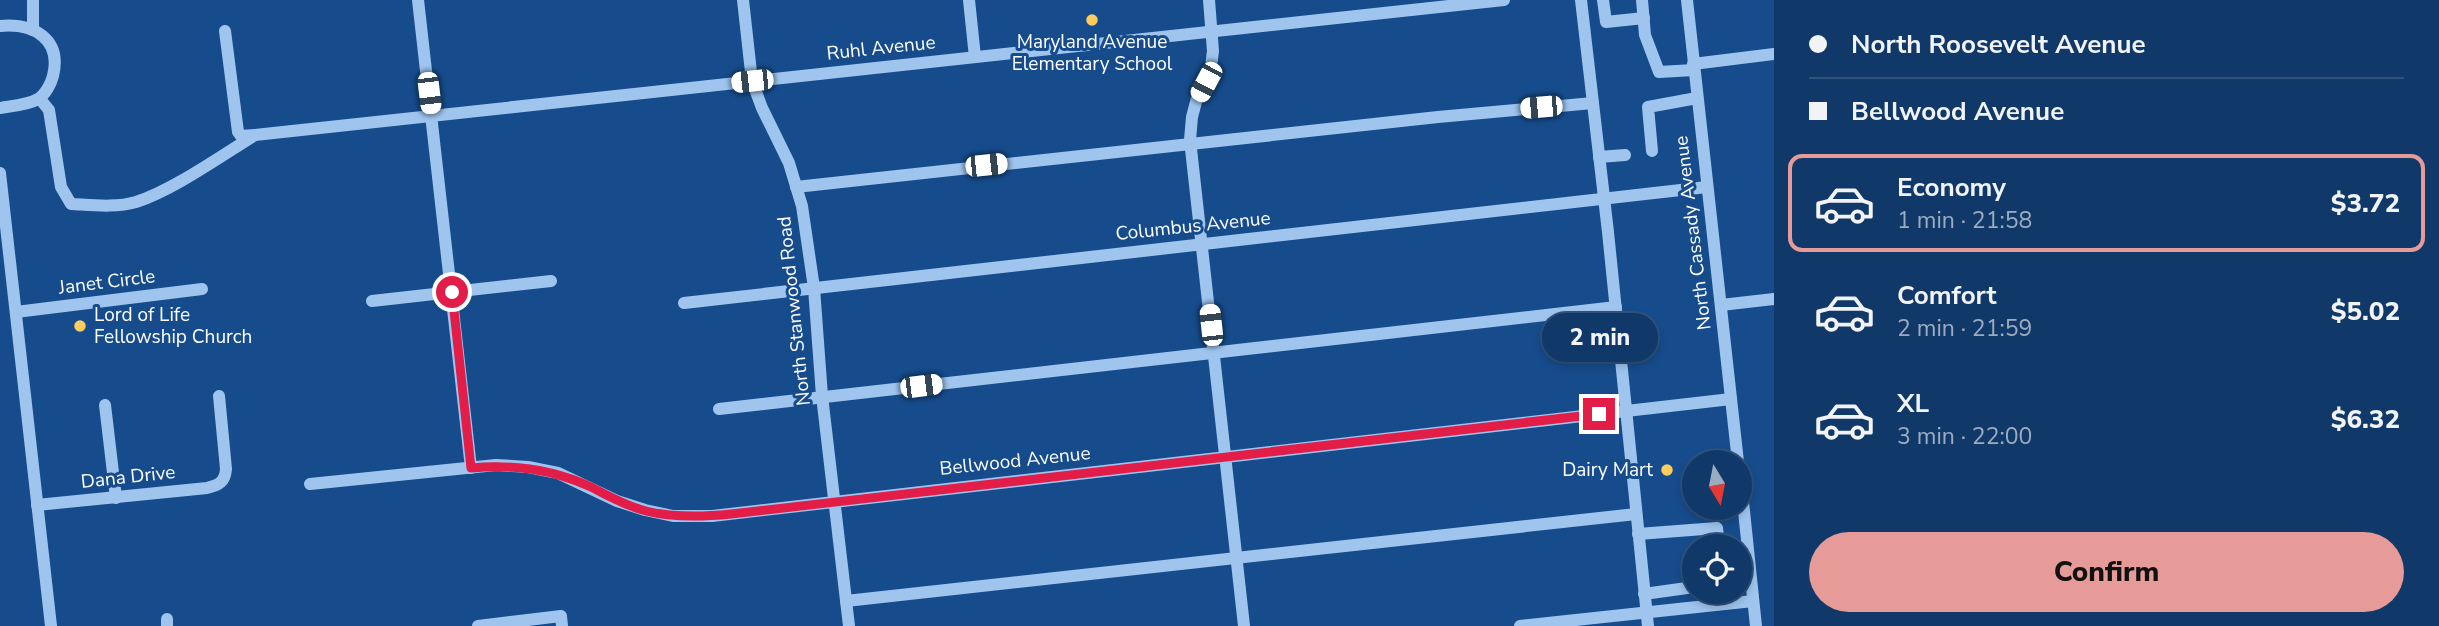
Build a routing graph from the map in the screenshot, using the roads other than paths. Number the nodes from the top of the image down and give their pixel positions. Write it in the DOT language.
graph roads {
  1 [pos="33,0"];
  2 [pos="418,0"];
  3 [pos="743,0"];
  4 [pos="969,0"];
  5 [pos="1209,0"];
  6 [pos="1504,0"];
  7 [pos="1581,0"];
  8 [pos="1603,0"];
  9 [pos="1642,0"];
  10 [pos="1687,0"];
  11 [pos="1449,3"];
  12 [pos="1644,18"];
  13 [pos="1606,22"];
  14 [pos="1584,24"];
  15 [pos="0,26"];
  16 [pos="33,30"];
  17 [pos="225,31"];
  18 [pos="1212,32"];
  19 [pos="1774,54"];
  20 [pos="975,57"];
  21 [pos="1694,67"];
  22 [pos="752,81"];
  23 [pos="1697,98"];
  24 [pos="40,99"];
  25 [pos="1593,103"];
  26 [pos="0,108"];
  27 [pos="432,116"];
  28 [pos="259,135"];
  29 [pos="1191,145"];
  30 [pos="1652,151"];
  31 [pos="1625,155"];
  32 [pos="1600,157"];
  33 [pos="0,173"];
  34 [pos="796,187"];
  35 [pos="1707,187"];
  36 [pos="1604,198"];
  37 [pos="2,206"];
  38 [pos="1202,244"];
  39 [pos="551,281"];
  40 [pos="814,288"];
  41 [pos="202,289"];
  42 [pos="452,292"];
  43 [pos="1774,299"];
  44 [pos="372,301"];
  45 [pos="684,303"];
  46 [pos="1721,305"];
  47 [pos="1616,307"];
  48 [pos="16,312"];
  49 [pos="1214,352"];
  50 [pos="219,396"];
  51 [pos="822,397"];
  52 [pos="1731,399"];
  53 [pos="105,405"];
  54 [pos="719,409"];
  55 [pos="1626,411"];
  56 [pos="1737,450"];
  57 [pos="1226,457"];
  58 [pos="471,468"];
  59 [pos="310,484"];
  60 [pos="116,498"];
  61 [pos="836,500"];
  62 [pos="37,505"];
  63 [pos="1636,514"];
  64 [pos="1638,534"];
  65 [pos="1718,534"];
  66 [pos="1237,559"];
  67 [pos="1682,589"];
  68 [pos="1644,594"];
  69 [pos="1752,595"];
  70 [pos="846,601"];
  71 [pos="1753,601"];
  72 [pos="1691,604"];
  73 [pos="1646,612"];
  74 [pos="562,621"];
  75 [pos="51,626"];
  76 [pos="478,626"];
  77 [pos="849,626"];
  78 [pos="1244,626"];
  79 [pos="1520,626"];
  80 [pos="1648,626"];
  81 [pos="1756,626"];
  1 -- 16 [label="street"];
  2 -- 27 [label="street"];
  3 -- 22 [label="street, North Stanwood Road"];
  4 -- 20 [label="street"];
  5 -- 18 [label="street"];
  6 -- 11 [label="street, Ruhl Avenue"];
  7 -- 14 [label="street"];
  8 -- 13 [label="street"];
  9 -- 12 [label="street"];
  10 -- 21 [label="street, North Cassady Avenue"];
  11 -- 18 [label="street, Ruhl Avenue"];
  12 -- 13 [label="street"];
  12 -- 21 [label="street"];
  13 -- 14 [label="street"];
  14 -- 25 [label="street"];
  15 -- 16 [label="street"];
  16 -- 24 [label="street"];
  17 -- 28 [label="street"];
  18 -- 20 [label="street, Ruhl Avenue"];
  18 -- 29 [label="street"];
  19 -- 21 [label="street"];
  20 -- 22 [label="street, Ruhl Avenue"];
  21 -- 23 [label="street, North Cassady Avenue"];
  22 -- 27 [label="street, Ruhl Avenue"];
  22 -- 34 [label="street, North Stanwood Road"];
  23 -- 30 [label="street"];
  23 -- 35 [label="street, North Cassady Avenue"];
  24 -- 26 [label="street"];
  24 -- 28 [label="street"];
  25 -- 29 [label="street"];
  25 -- 32 [label="street"];
  27 -- 28 [label="street, Ruhl Avenue"];
  27 -- 42 [label="street"];
  29 -- 34 [label="street"];
  29 -- 38 [label="street"];
  31 -- 32 [label="street"];
  32 -- 36 [label="street"];
  33 -- 37 [label="street"];
  34 -- 40 [label="street, North Stanwood Road"];
  35 -- 36 [label="street, Columbus Avenue"];
  35 -- 46 [label="street, North Cassady Avenue"];
  36 -- 38 [label="street, Columbus Avenue"];
  36 -- 47 [label="street"];
  37 -- 48 [label="street"];
  38 -- 40 [label="street, Columbus Avenue"];
  38 -- 49 [label="street"];
  39 -- 42 [label="street"];
  40 -- 45 [label="street, Columbus Avenue"];
  40 -- 51 [label="street, North Stanwood Road"];
  41 -- 48 [label="street, Janet Circle"];
  42 -- 44 [label="street"];
  42 -- 58 [label="street"];
  43 -- 46 [label="street"];
  46 -- 52 [label="street, North Cassady Avenue"];
  47 -- 49 [label="street"];
  47 -- 55 [label="street"];
  48 -- 62 [label="street"];
  49 -- 51 [label="street"];
  49 -- 57 [label="street"];
  50 -- 60 [label="street, Dana Drive"];
  51 -- 54 [label="street"];
  51 -- 61 [label="street, North Stanwood Road"];
  52 -- 55 [label="street, Bellwood Avenue"];
  52 -- 56 [label="street, North Cassady Avenue"];
  53 -- 60 [label="street"];
  55 -- 57 [label="street, Bellwood Avenue"];
  55 -- 63 [label="street"];
  57 -- 61 [label="street, Bellwood Avenue"];
  57 -- 66 [label="street"];
  58 -- 59 [label="street, Bellwood Avenue"];
  58 -- 61 [label="street, Bellwood Avenue"];
  60 -- 62 [label="street, Dana Drive"];
  61 -- 70 [label="street, North Stanwood Road"];
  62 -- 75 [label="street"];
  63 -- 64 [label="street"];
  63 -- 66 [label="street"];
  64 -- 65 [label="street"];
  64 -- 68 [label="street"];
  66 -- 70 [label="street"];
  66 -- 78 [label="street"];
  67 -- 68 [label="street"];
  68 -- 73 [label="street"];
  69 -- 71 [label="street"];
  70 -- 77 [label="street, North Stanwood Road"];
  71 -- 81 [label="street"];
  72 -- 73 [label="street"];
  73 -- 79 [label="street"];
  73 -- 80 [label="street"];
  74 -- 76 [label="street"];
}
